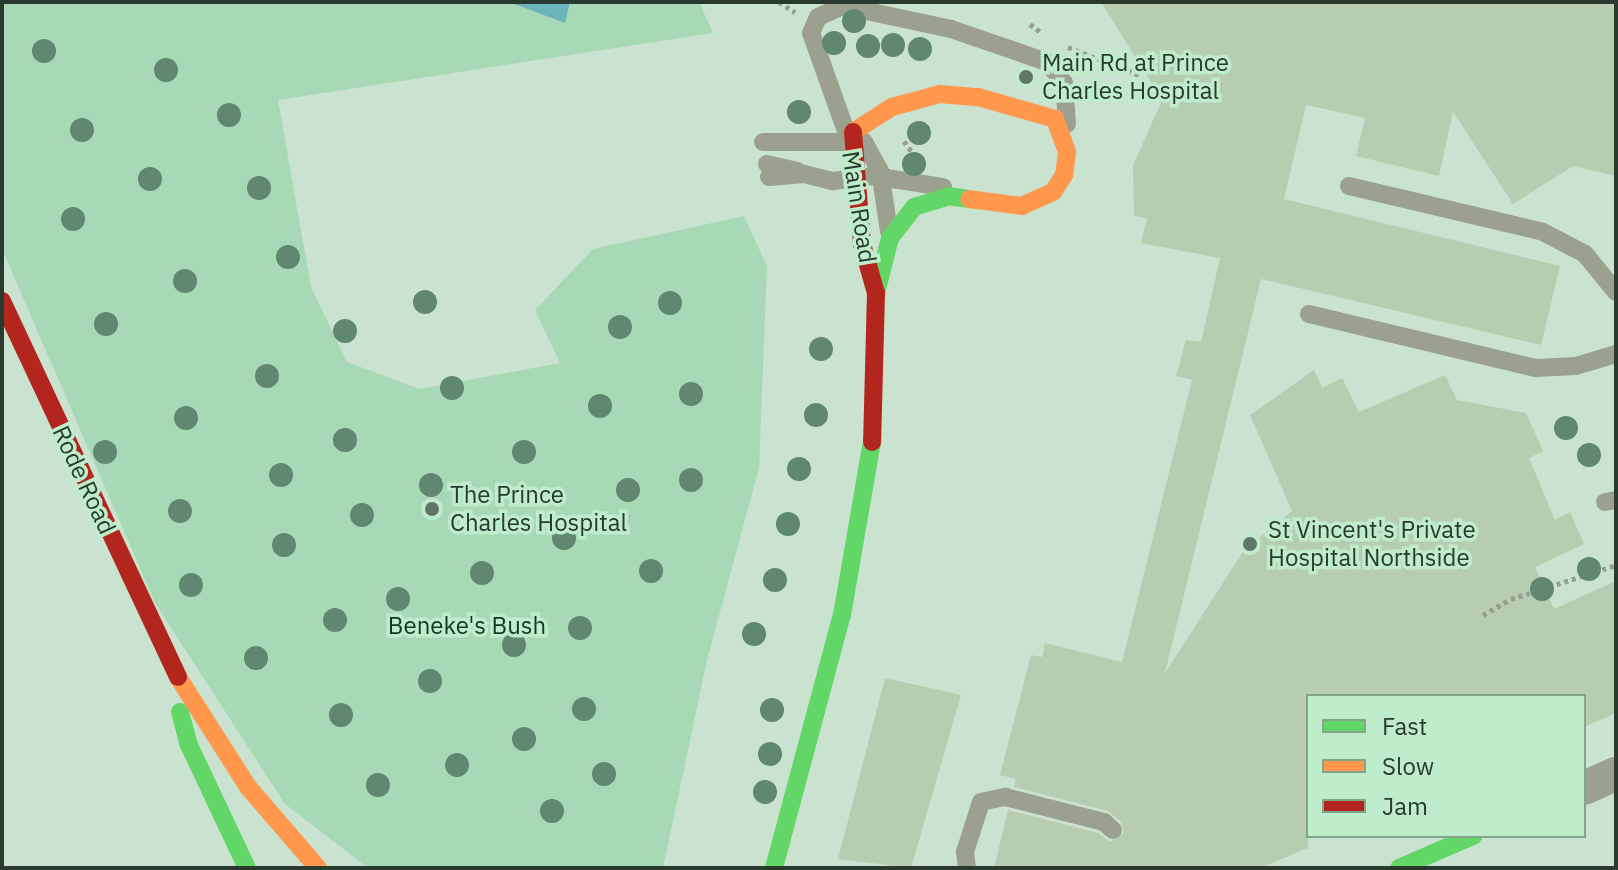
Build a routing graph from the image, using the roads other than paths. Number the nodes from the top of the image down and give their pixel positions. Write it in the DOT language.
graph roads {
  1 [pos="848,140"];
  2 [pos="763,142"];
  3 [pos="1066,142"];
  4 [pos="768,170"];
  5 [pos="882,176"];
  6 [pos="852,178"];
  7 [pos="1349,186"];
  8 [pos="963,197"];
  9 [pos="890,238"];
  10 [pos="1616,292"];
  11 [pos="876,293"];
  12 [pos="2,303"];
  13 [pos="1309,314"];
  14 [pos="1616,354"];
  15 [pos="164,655"];
  16 [pos="1616,774"];
  17 [pos="1586,787"];
  18 [pos="1113,830"];
  19 [pos="1468,838"];
  20 [pos="247,868"];
  21 [pos="318,868"];
  22 [pos="774,868"];
  23 [pos="967,868"];
  24 [pos="1399,868"];
  1 -- 2 [label="lane"];
  1 -- 3 [label="street, Main Road"];
  1 -- 3 [label="lane"];
  1 -- 5 [label="lane"];
  1 -- 6 [label="street, Main Road"];
  3 -- 8 [label="street, Main Road"];
  4 -- 6 [label="lane"];
  5 -- 6 [label="lane"];
  5 -- 8 [label="lane"];
  5 -- 9 [label="lane"];
  6 -- 11 [label="street, Main Road"];
  7 -- 10 [label="lane"];
  8 -- 9 [label="street, Main Road"];
  9 -- 11 [label="street, Main Road"];
  11 -- 22 [label="street, Main Road"];
  12 -- 15 [label="street, Rode Road"];
  13 -- 14 [label="lane"];
  15 -- 20 [label="street, Rode Road"];
  15 -- 21 [label="street, Rode Road"];
  16 -- 17 [label="street"];
  18 -- 23 [label="lane"];
  19 -- 24 [label="street"];
}
